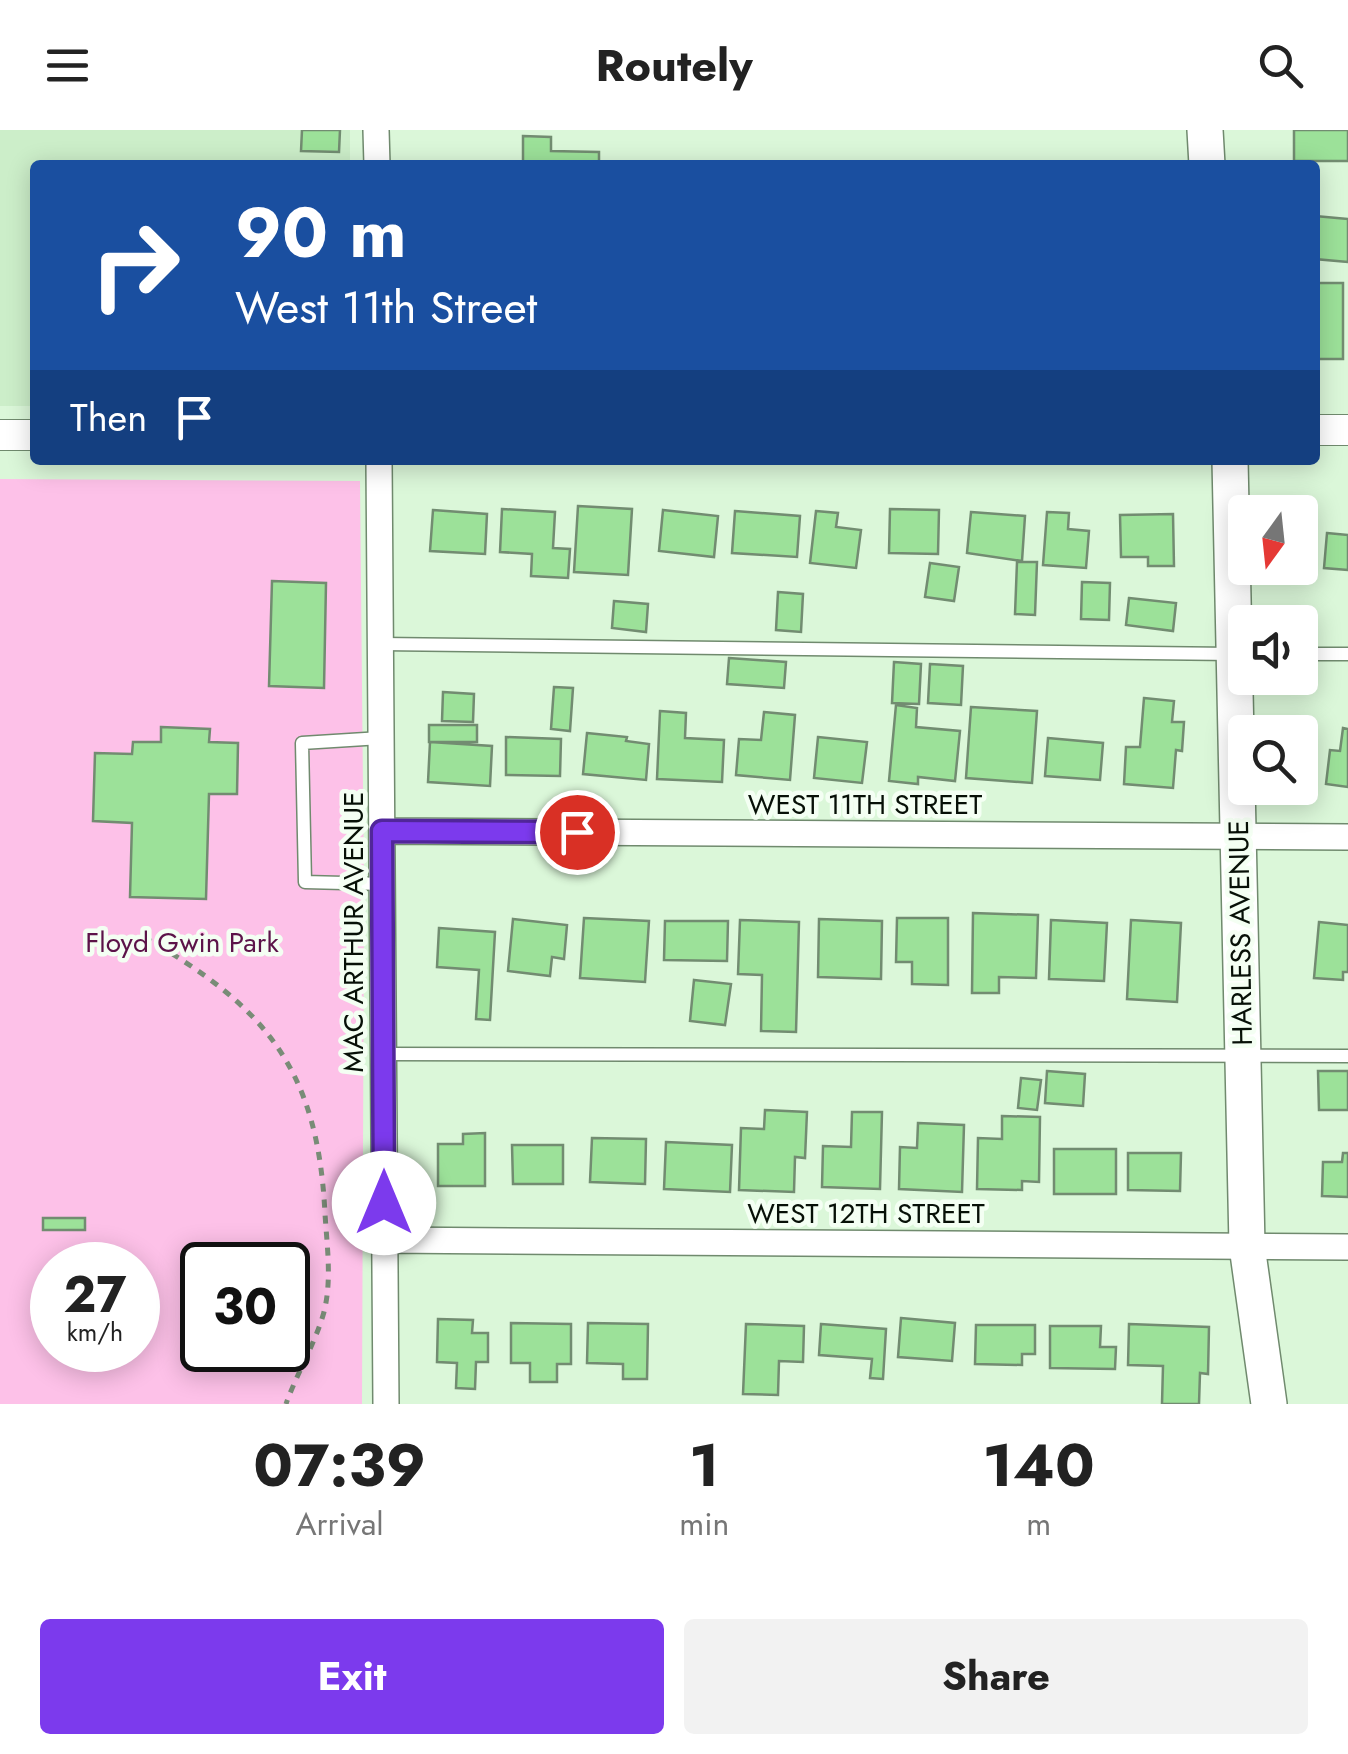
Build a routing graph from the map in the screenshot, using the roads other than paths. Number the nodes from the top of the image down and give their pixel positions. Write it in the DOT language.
graph roads {
  1 [pos="376,130"];
  2 [pos="1205,130"];
  3 [pos="377,160"];
  4 [pos="1207,160"];
  5 [pos="1320,430"];
  6 [pos="1348,430"];
  7 [pos="0,435"];
  8 [pos="30,435"];
  9 [pos="380,465"];
  10 [pos="1230,465"];
  11 [pos="1237,605"];
  12 [pos="381,644"];
  13 [pos="1228,654"];
  14 [pos="1318,654"];
  15 [pos="1348,654"];
  16 [pos="1240,695"];
  17 [pos="382,738"];
  18 [pos="382,831"];
  19 [pos="1238,836"];
  20 [pos="1348,837"];
  21 [pos="382,884"];
  22 [pos="384,1054"];
  23 [pos="1243,1056"];
  24 [pos="1348,1056"];
  25 [pos="384,1240"];
  26 [pos="1247,1246"];
  27 [pos="1348,1246"];
  28 [pos="386,1404"];
  29 [pos="1269,1404"];
  1 -- 3 [label="street"];
  2 -- 4 [label="main road"];
  5 -- 6 [label="street"];
  7 -- 8 [label="street"];
  9 -- 12 [label="street, MAC ARTHUR AVENUE"];
  10 -- 11 [label="main road, HARLESS AVENUE"];
  12 -- 13 [label="lane"];
  12 -- 17 [label="street, MAC ARTHUR AVENUE"];
  14 -- 15 [label="lane"];
  16 -- 19 [label="main road, HARLESS AVENUE"];
  17 -- 18 [label="street, MAC ARTHUR AVENUE"];
  17 -- 21 [label="lane"];
  18 -- 19 [label="street, WEST 11TH STREET"];
  18 -- 21 [label="street, MAC ARTHUR AVENUE"];
  19 -- 20 [label="street, WEST 11TH STREET"];
  19 -- 23 [label="main road, HARLESS AVENUE"];
  21 -- 22 [label="street, MAC ARTHUR AVENUE"];
  22 -- 23 [label="lane"];
  22 -- 25 [label="street, MAC ARTHUR AVENUE"];
  23 -- 24 [label="lane"];
  23 -- 26 [label="main road, HARLESS AVENUE"];
  25 -- 26 [label="street, WEST 12TH STREET"];
  25 -- 28 [label="street, MAC ARTHUR AVENUE"];
  26 -- 27 [label="street, WEST 12TH STREET"];
  26 -- 29 [label="main road, HARLESS AVENUE"];
}
